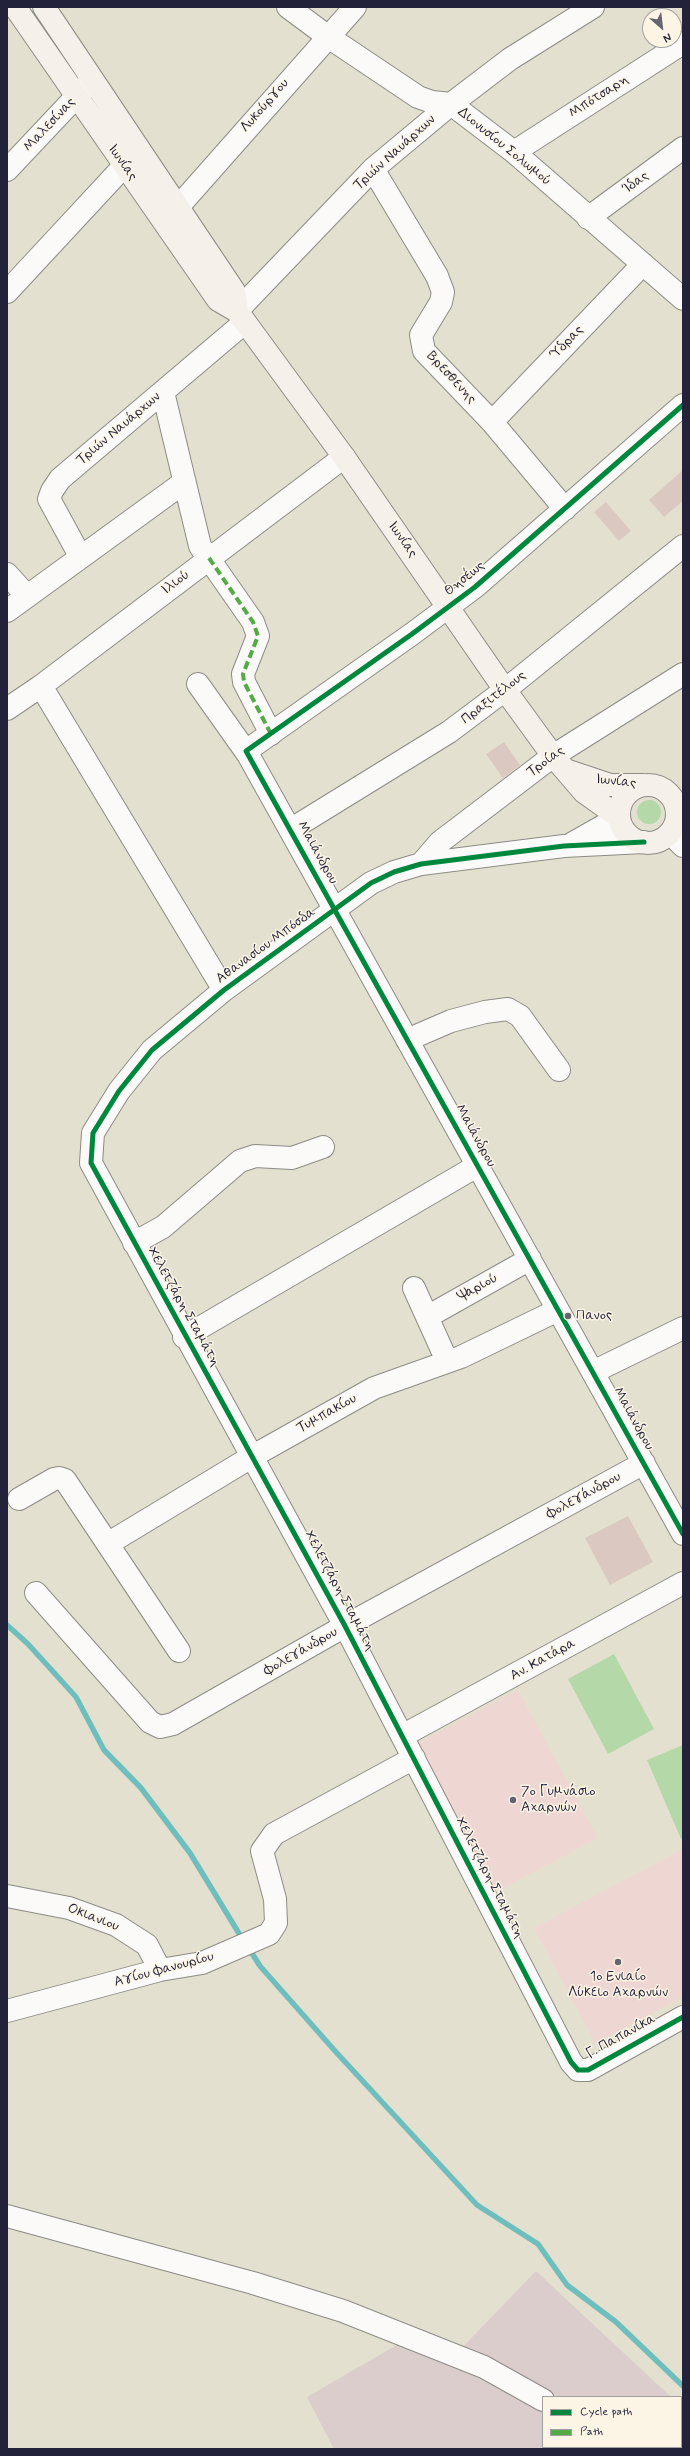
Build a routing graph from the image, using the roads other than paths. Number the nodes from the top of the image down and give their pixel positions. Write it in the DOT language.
graph roads {
  1 [pos="15,7"];
  2 [pos="44,7"];
  3 [pos="288,7"];
  4 [pos="355,7"];
  5 [pos="593,7"];
  6 [pos="327,36"];
  7 [pos="683,42"];
  8 [pos="92,79"];
  9 [pos="76,96"];
  10 [pos="450,104"];
  11 [pos="683,148"];
  12 [pos="514,152"];
  13 [pos="124,166"];
  14 [pos="373,169"];
  15 [pos="7,170"];
  16 [pos="178,207"];
  17 [pos="588,218"];
  18 [pos="643,264"];
  19 [pos="7,292"];
  20 [pos="683,299"];
  21 [pos="241,316"];
  22 [pos="162,392"];
  23 [pos="683,405"];
  24 [pos="492,422"];
  25 [pos="344,457"];
  26 [pos="183,482"];
  27 [pos="565,509"];
  28 [pos="683,546"];
  29 [pos="80,556"];
  30 [pos="208,558"];
  31 [pos="7,574"];
  32 [pos="27,596"];
  33 [pos="450,607"];
  34 [pos="7,611"];
  35 [pos="683,674"];
  36 [pos="198,684"];
  37 [pos="41,686"];
  38 [pos="505,690"];
  39 [pos="7,709"];
  40 [pos="271,734"];
  41 [pos="247,753"];
  42 [pos="559,763"];
  43 [pos="646,785"];
  44 [pos="675,798"];
  45 [pos="619,817"];
  46 [pos="290,830"];
  47 [pos="650,841"];
  48 [pos="681,843"];
  49 [pos="564,846"];
  50 [pos="420,864"];
  51 [pos="335,910"];
  52 [pos="224,990"];
  53 [pos="407,1040"];
  54 [pos="559,1070"];
  55 [pos="93,1133"];
  56 [pos="323,1147"];
  57 [pos="477,1166"];
  58 [pos="134,1243"];
  59 [pos="530,1259"];
  60 [pos="414,1288"];
  61 [pos="558,1310"];
  62 [pos="427,1317"];
  63 [pos="683,1328"];
  64 [pos="184,1337"];
  65 [pos="447,1361"];
  66 [pos="593,1372"];
  67 [pos="253,1456"];
  68 [pos="644,1463"];
  69 [pos="18,1499"];
  70 [pos="683,1534"];
  71 [pos="109,1543"];
  72 [pos="683,1583"];
  73 [pos="36,1593"];
  74 [pos="345,1626"];
  75 [pos="179,1651"];
  76 [pos="402,1736"];
  77 [pos="414,1758"];
  78 [pos="7,1896"];
  79 [pos="160,1970"];
  80 [pos="7,2011"];
  81 [pos="683,2016"];
  82 [pos="571,2062"];
  83 [pos="7,2216"];
  84 [pos="542,2399"];
  1 -- 9 [label="main road, Ιωνίας"];
  2 -- 8 [label="main road, Ιωνίας"];
  3 -- 6 [label="street, Διονυσίου Σολωμού"];
  4 -- 6 [label="street, Λυκούργου"];
  5 -- 10 [label="street, Τριών Ναυάρχων"];
  6 -- 10 [label="street, Διονυσίου Σολωμού"];
  6 -- 16 [label="street, Λυκούργου"];
  7 -- 12 [label="street, Μπότσαρη"];
  8 -- 9 [label="street, Μαλεσίνας"];
  8 -- 16 [label="main road, Ιωνίας"];
  9 -- 13 [label="main road, Ιωνίας"];
  9 -- 15 [label="street, Μαλεσίνας"];
  10 -- 12 [label="street, Διονυσίου Σολωμού"];
  10 -- 14 [label="street, Τριών Ναυάρχων"];
  11 -- 17 [label="street, Ίδας"];
  12 -- 17 [label="street, Διονυσίου Σολωμού"];
  13 -- 19 [label="street"];
  13 -- 21 [label="main road, Ιωνίας"];
  14 -- 21 [label="street, Τριών Ναυάρχων"];
  14 -- 24 [label="street, Βρεσθενης"];
  16 -- 21 [label="main road, Ιωνίας"];
  17 -- 18 [label="street, Διονυσίου Σολωμού"];
  18 -- 20 [label="street, Διονυσίου Σολωμού"];
  18 -- 24 [label="street, Ύδρας"];
  21 -- 22 [label="street, Τριών Ναυάρχων"];
  21 -- 25 [label="main road, Ιωνίας"];
  22 -- 26 [label="street"];
  22 -- 29 [label="street, Τριών Ναυάρχων"];
  23 -- 27 [label="street, Θησέως"];
  24 -- 27 [label="street, Βρεσθενης"];
  25 -- 30 [label="street, Ιλιού"];
  25 -- 33 [label="main road, Ιωνίας"];
  26 -- 29 [label="street"];
  26 -- 30 [label="street"];
  27 -- 33 [label="street, Θησέως"];
  28 -- 38 [label="street, Πραξιτέλους"];
  29 -- 32 [label="street"];
  30 -- 37 [label="street, Ιλιού"];
  30 -- 40 [label="street"];
  31 -- 32 [label="street"];
  32 -- 34 [label="street"];
  33 -- 38 [label="main road, Ιωνίας"];
  33 -- 40 [label="street, Θησέως"];
  35 -- 42 [label="street, Τροίας"];
  36 -- 41 [label="street, Μαιάνδρου"];
  37 -- 39 [label="street, Ιλιού"];
  37 -- 52 [label="street"];
  38 -- 42 [label="main road, Ιωνίας"];
  38 -- 46 [label="street, Πραξιτέλους"];
  40 -- 41 [label="street, Θησέως"];
  41 -- 46 [label="street, Μαιάνδρου"];
  42 -- 43 [label="main road, Ιωνίας"];
  42 -- 45 [label="main road, Ιωνίας"];
  42 -- 50 [label="street, Τροίας"];
  43 -- 44 [label="main road"];
  43 -- 45 [label="main road"];
  44 -- 47 [label="main road"];
  45 -- 47 [label="main road"];
  45 -- 49 [label="street, Αθανασίου Μπόσδα"];
  46 -- 51 [label="street, Μαιάνδρου"];
  47 -- 48 [label="main road"];
  47 -- 49 [label="street, Αθανασίου Μπόσδα"];
  49 -- 50 [label="street, Αθανασίου Μπόσδα"];
  50 -- 51 [label="street, Αθανασίου Μπόσδα"];
  51 -- 52 [label="street, Αθανασίου Μπόσδα"];
  51 -- 53 [label="street, Μαιάνδρου"];
  52 -- 55 [label="street, Αθανασίου Μπόσδα"];
  53 -- 54 [label="street"];
  53 -- 57 [label="street, Μαιάνδρου"];
  55 -- 58 [label="street, Χελετζάρη Σταμάτη"];
  56 -- 58 [label="street"];
  57 -- 59 [label="street, Μαιάνδρου"];
  57 -- 64 [label="street"];
  58 -- 64 [label="street, Χελετζάρη Σταμάτη"];
  59 -- 61 [label="street, Μαιάνδρου"];
  59 -- 62 [label="street, Ψαριού"];
  60 -- 62 [label="street"];
  61 -- 65 [label="street, Τυμπακίου"];
  61 -- 66 [label="street, Μαιάνδρου"];
  62 -- 65 [label="street"];
  63 -- 66 [label="street"];
  64 -- 67 [label="street, Χελετζάρη Σταμάτη"];
  65 -- 67 [label="street, Τυμπακίου"];
  66 -- 68 [label="street, Μαιάνδρου"];
  67 -- 71 [label="street, Τυμπακίου"];
  67 -- 74 [label="street, Χελετζάρη Σταμάτη"];
  68 -- 70 [label="street, Μαιάνδρου"];
  68 -- 74 [label="street, Φολεγάνδρου"];
  69 -- 71 [label="street"];
  71 -- 75 [label="street"];
  72 -- 76 [label="street, Αν. Κατάρα"];
  73 -- 74 [label="street, Φολεγάνδρου"];
  74 -- 76 [label="street, Χελετζάρη Σταμάτη"];
  76 -- 77 [label="street, Χελετζάρη Σταμάτη"];
  77 -- 79 [label="street, Αγίου Φανουρίου"];
  77 -- 82 [label="street, Χελετζάρη Σταμάτη"];
  78 -- 79 [label="street, Οκιανιου"];
  79 -- 80 [label="street, Αγίου Φανουρίου"];
  81 -- 82 [label="street, Γ. Παπανίκα"];
  83 -- 84 [label="street"];
}
